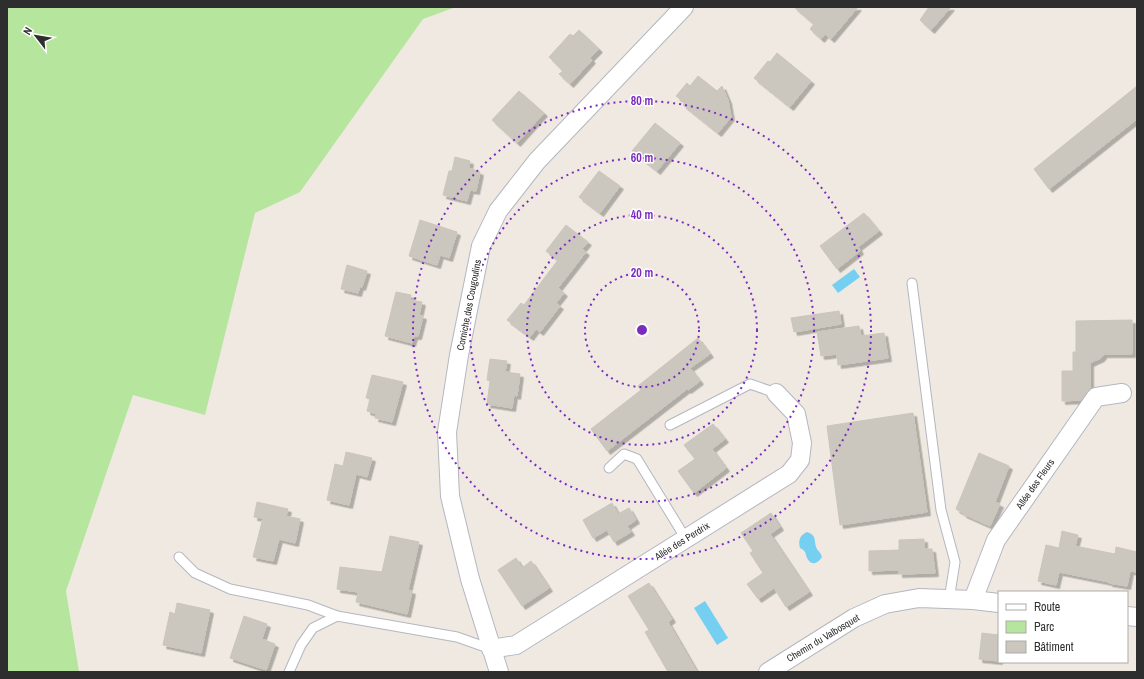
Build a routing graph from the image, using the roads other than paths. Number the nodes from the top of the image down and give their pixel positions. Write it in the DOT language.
graph roads {
  1 [pos="684,7"];
  2 [pos="912,283"];
  3 [pos="776,393"];
  4 [pos="1122,393"];
  5 [pos="670,425"];
  6 [pos="609,468"];
  7 [pos="686,539"];
  8 [pos="179,557"];
  9 [pos="949,600"];
  10 [pos="973,600"];
  11 [pos="998,603"];
  12 [pos="337,616"];
  13 [pos="491,649"];
  14 [pos="289,672"];
  15 [pos="499,672"];
  16 [pos="768,672"];
  1 -- 13 [label="street, Corniche des Cougoulins"];
  2 -- 9 [label="lane"];
  3 -- 5 [label="lane"];
  3 -- 7 [label="street, Allée des Perdrix"];
  4 -- 10 [label="street, Allée des Fleurs"];
  6 -- 7 [label="lane"];
  7 -- 13 [label="street, Allée des Perdrix"];
  8 -- 12 [label="lane"];
  9 -- 10 [label="street, Chemin du Valbosquet"];
  9 -- 16 [label="street, Chemin du Valbosquet"];
  10 -- 11 [label="street, Chemin du Valbosquet"];
  12 -- 13 [label="lane"];
  12 -- 14 [label="lane"];
  13 -- 15 [label="street, Corniche des Cougoulins"];
}
